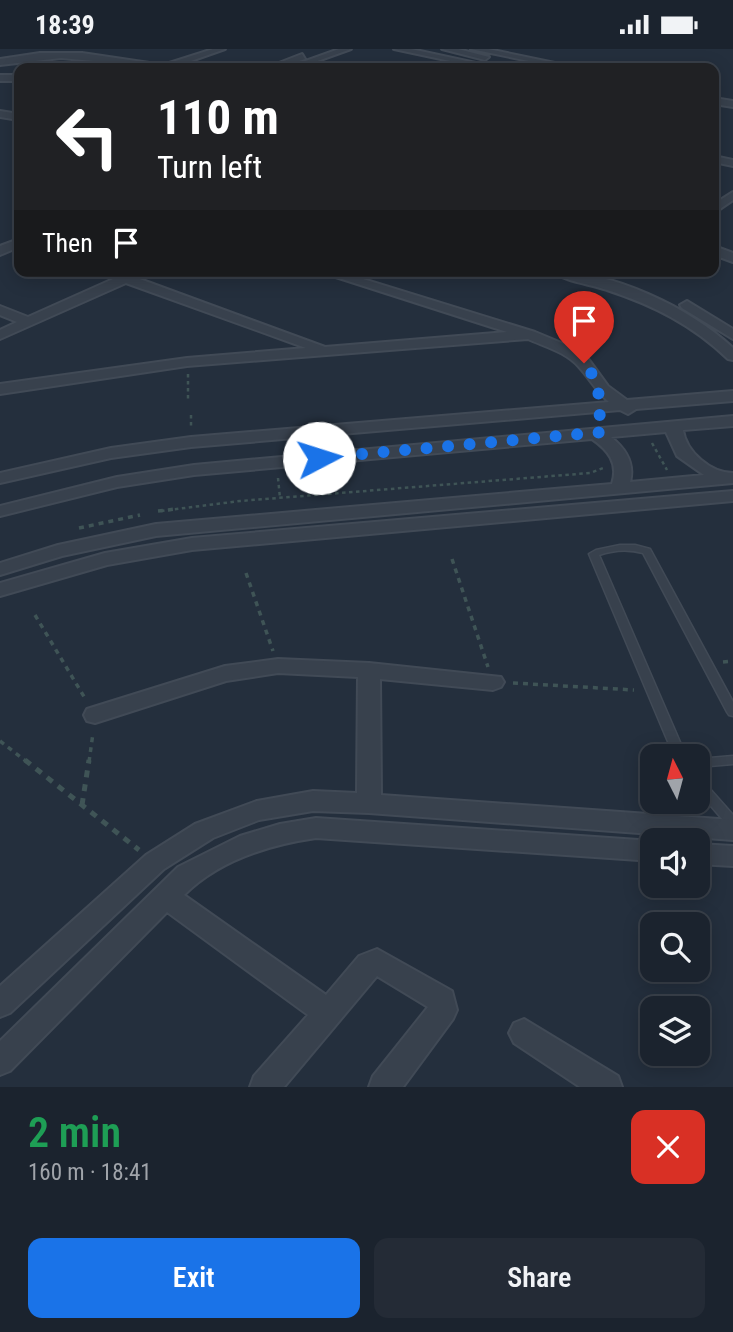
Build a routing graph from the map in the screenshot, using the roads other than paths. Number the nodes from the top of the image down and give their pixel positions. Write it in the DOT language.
graph roads {
  1 [pos="222,49"];
  2 [pos="347,49"];
  3 [pos="398,49"];
  4 [pos="446,49"];
  5 [pos="471,50"];
  6 [pos="78,51"];
  7 [pos="328,51"];
  8 [pos="423,54"];
  9 [pos="0,62"];
  10 [pos="141,63"];
  11 [pos="179,63"];
  12 [pos="287,63"];
  13 [pos="301,63"];
  14 [pos="445,63"];
  15 [pos="469,63"];
  16 [pos="524,63"];
  17 [pos="546,63"];
  18 [pos="130,277"];
  19 [pos="342,277"];
  20 [pos="601,277"];
  21 [pos="604,277"];
  22 [pos="126,279"];
  23 [pos="0,310"];
  24 [pos="733,320"];
  25 [pos="715,321"];
  26 [pos="28,322"];
  27 [pos="0,335"];
  28 [pos="530,335"];
  29 [pos="733,335"];
  30 [pos="328,351"];
  31 [pos="733,356"];
  32 [pos="599,384"];
  33 [pos="0,389"];
  34 [pos="733,396"];
  35 [pos="623,406"];
  36 [pos="599,408"];
  37 [pos="733,421"];
  38 [pos="355,427"];
  39 [pos="669,427"];
  40 [pos="599,432"];
  41 [pos="362,454"];
  42 [pos="0,478"];
  43 [pos="731,484"];
  44 [pos="619,488"];
  45 [pos="0,511"];
  46 [pos="0,569"];
  47 [pos="0,590"];
  48 [pos="369,670"];
  49 [pos="493,682"];
  50 [pos="733,712"];
  51 [pos="95,715"];
  52 [pos="675,744"];
  53 [pos="733,760"];
  54 [pos="710,762"];
  55 [pos="710,797"];
  56 [pos="369,803"];
  57 [pos="477,813"];
  58 [pos="733,823"];
  59 [pos="733,830"];
  60 [pos="475,840"];
  61 [pos="640,850"];
  62 [pos="710,855"];
  63 [pos="733,856"];
  64 [pos="166,897"];
  65 [pos="0,1004"];
  66 [pos="328,1013"];
  67 [pos="524,1033"];
  68 [pos="0,1061"];
  69 [pos="265,1087"];
  70 [pos="384,1087"];
  71 [pos="607,1087"];
  1 -- 11 [label="street"];
  2 -- 7 [label="street"];
  3 -- 8 [label="street"];
  4 -- 5 [label="street"];
  5 -- 16 [label="street"];
  5 -- 17 [label="street"];
  6 -- 9 [label="street"];
  6 -- 10 [label="street"];
  7 -- 12 [label="street"];
  7 -- 13 [label="street"];
  8 -- 14 [label="street"];
  8 -- 15 [label="street"];
  18 -- 22 [label="street"];
  19 -- 28 [label="street"];
  20 -- 31 [label="street"];
  21 -- 25 [label="street"];
  22 -- 26 [label="street"];
  22 -- 30 [label="street"];
  23 -- 26 [label="street"];
  24 -- 25 [label="street"];
  25 -- 29 [label="street"];
  26 -- 27 [label="street"];
  28 -- 30 [label="street"];
  28 -- 32 [label="street"];
  30 -- 33 [label="street"];
  32 -- 35 [label="street"];
  32 -- 36 [label="street"];
  34 -- 35 [label="street"];
  35 -- 36 [label="street"];
  35 -- 39 [label="street"];
  36 -- 38 [label="street"];
  36 -- 40 [label="street"];
  37 -- 39 [label="street"];
  38 -- 41 [label="street"];
  38 -- 42 [label="street"];
  39 -- 40 [label="street"];
  39 -- 43 [label="street"];
  40 -- 41 [label="street"];
  40 -- 44 [label="street"];
  41 -- 45 [label="street"];
  43 -- 44 [label="street"];
  43 -- 47 [label="street"];
  44 -- 46 [label="street"];
  48 -- 49 [label="street"];
  48 -- 51 [label="street"];
  48 -- 56 [label="street"];
  50 -- 52 [label="lane"];
  53 -- 54 [label="lane"];
  55 -- 58 [label="lane"];
  56 -- 57 [label="street"];
  56 -- 65 [label="street"];
  57 -- 59 [label="street"];
  57 -- 60 [label="street"];
  60 -- 61 [label="street"];
  60 -- 64 [label="street"];
  62 -- 63 [label="street"];
  64 -- 66 [label="street"];
  64 -- 68 [label="street"];
  66 -- 69 [label="street"];
  66 -- 70 [label="street"];
  67 -- 71 [label="street"];
}
